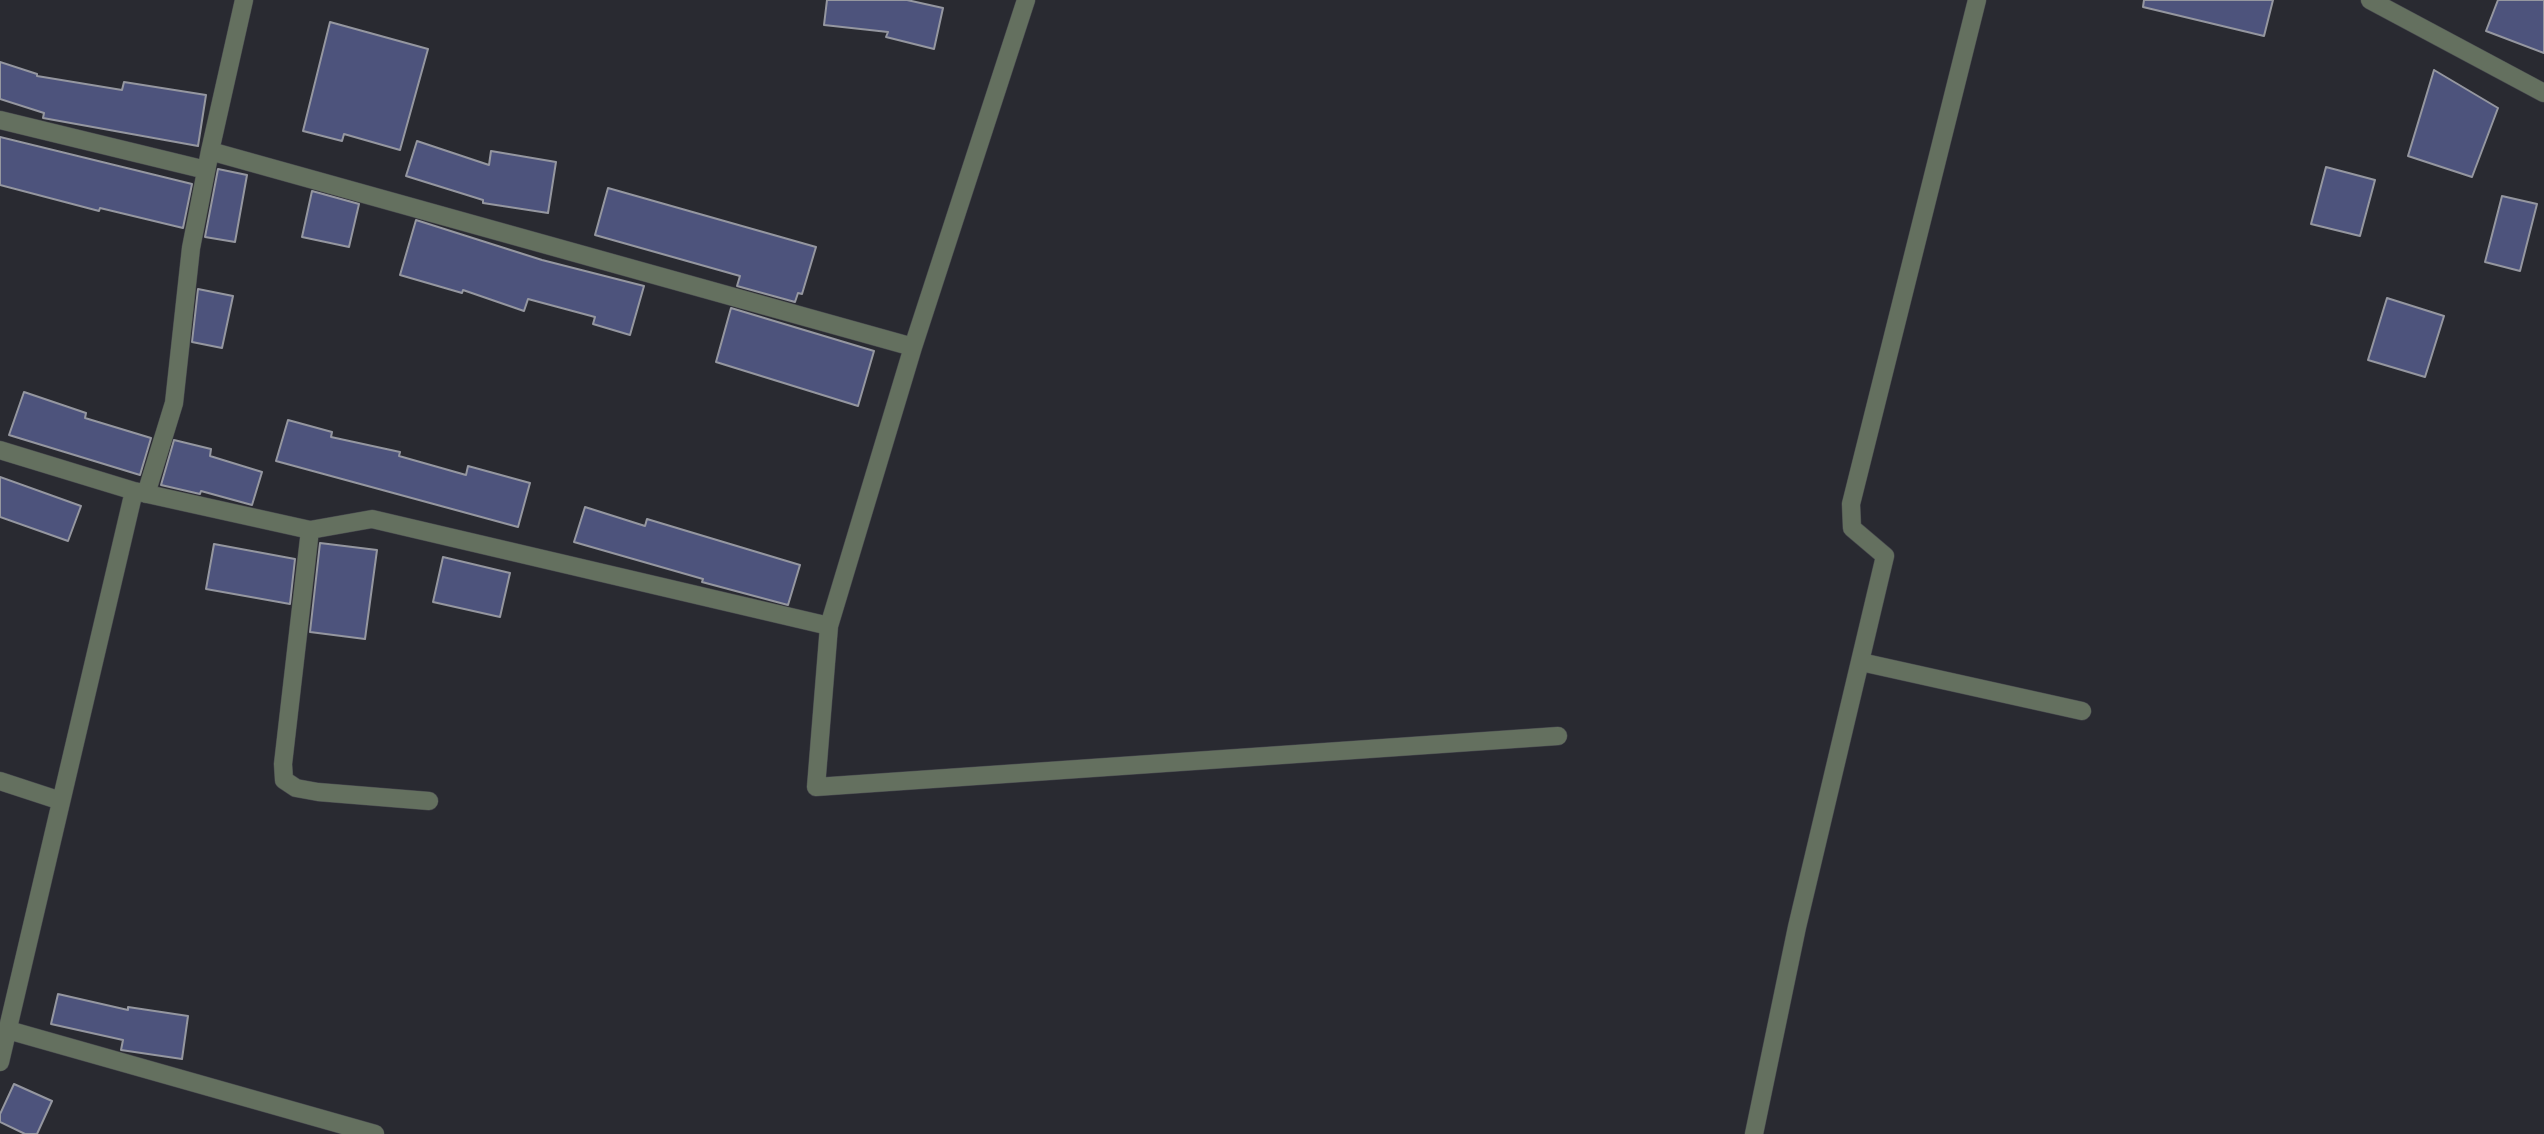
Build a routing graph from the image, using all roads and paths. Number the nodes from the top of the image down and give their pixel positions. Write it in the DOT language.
graph roads {
  1 [pos="244,0"];
  2 [pos="1026,0"];
  3 [pos="1977,0"];
  4 [pos="2370,0"];
  5 [pos="2544,93"];
  6 [pos="0,120"];
  7 [pos="210,152"];
  8 [pos="206,170"];
  9 [pos="913,346"];
  10 [pos="0,450"];
  11 [pos="140,493"];
  12 [pos="310,530"];
  13 [pos="829,626"];
  14 [pos="1861,662"];
  15 [pos="2082,710"];
  16 [pos="1558,736"];
  17 [pos="0,780"];
  18 [pos="61,801"];
  19 [pos="429,802"];
  20 [pos="8,1030"];
  21 [pos="0,1062"];
  22 [pos="375,1134"];
  23 [pos="1754,1134"];
  1 -- 7 [label="street"];
  2 -- 9 [label="street"];
  3 -- 14 [label="street"];
  4 -- 5 [label="street"];
  6 -- 8 [label="street"];
  7 -- 8 [label="street"];
  7 -- 9 [label="street"];
  8 -- 11 [label="street"];
  9 -- 13 [label="street"];
  10 -- 11 [label="street"];
  11 -- 12 [label="street"];
  11 -- 18 [label="street"];
  12 -- 13 [label="street"];
  12 -- 19 [label="street"];
  13 -- 16 [label="street"];
  14 -- 15 [label="street"];
  14 -- 23 [label="street"];
  17 -- 18 [label="street"];
  18 -- 20 [label="street"];
  20 -- 21 [label="street"];
  20 -- 22 [label="street"];
}
